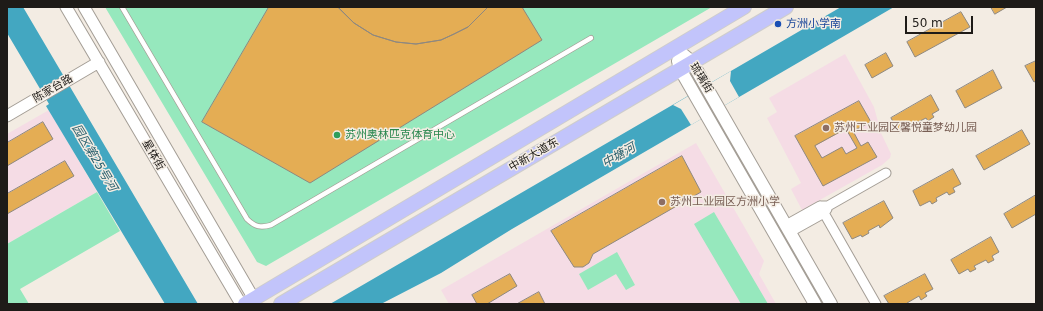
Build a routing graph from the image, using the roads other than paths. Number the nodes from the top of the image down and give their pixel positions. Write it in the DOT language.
graph roads {
  1 [pos="66,7"];
  2 [pos="84,7"];
  3 [pos="122,7"];
  4 [pos="744,7"];
  5 [pos="786,7"];
  6 [pos="591,38"];
  7 [pos="676,48"];
  8 [pos="99,62"];
  9 [pos="686,66"];
  10 [pos="7,116"];
  11 [pos="886,173"];
  12 [pos="824,208"];
  13 [pos="788,228"];
  14 [pos="252,302"];
  15 [pos="241,304"];
  16 [pos="282,304"];
  17 [pos="815,304"];
  18 [pos="832,304"];
  19 [pos="876,304"];
  1 -- 8 [label="street, 星体街"];
  2 -- 14 [label="street, 星体街"];
  3 -- 6 [label="lane"];
  4 -- 7 [label="main road, 中新大道东"];
  5 -- 9 [label="main road, 中新大道东"];
  7 -- 9 [label="main road, 琉璃街"];
  7 -- 14 [label="main road, 中新大道东"];
  8 -- 10 [label="street, 陈家台路"];
  8 -- 15 [label="street, 星体街"];
  9 -- 13 [label="main road, 琉璃街"];
  9 -- 16 [label="main road, 中新大道东"];
  9 -- 17 [label="main road, 琉璃街"];
  11 -- 12 [label="street"];
  12 -- 13 [label="street"];
  12 -- 19 [label="street"];
  13 -- 18 [label="main road, 琉璃街"];
}
